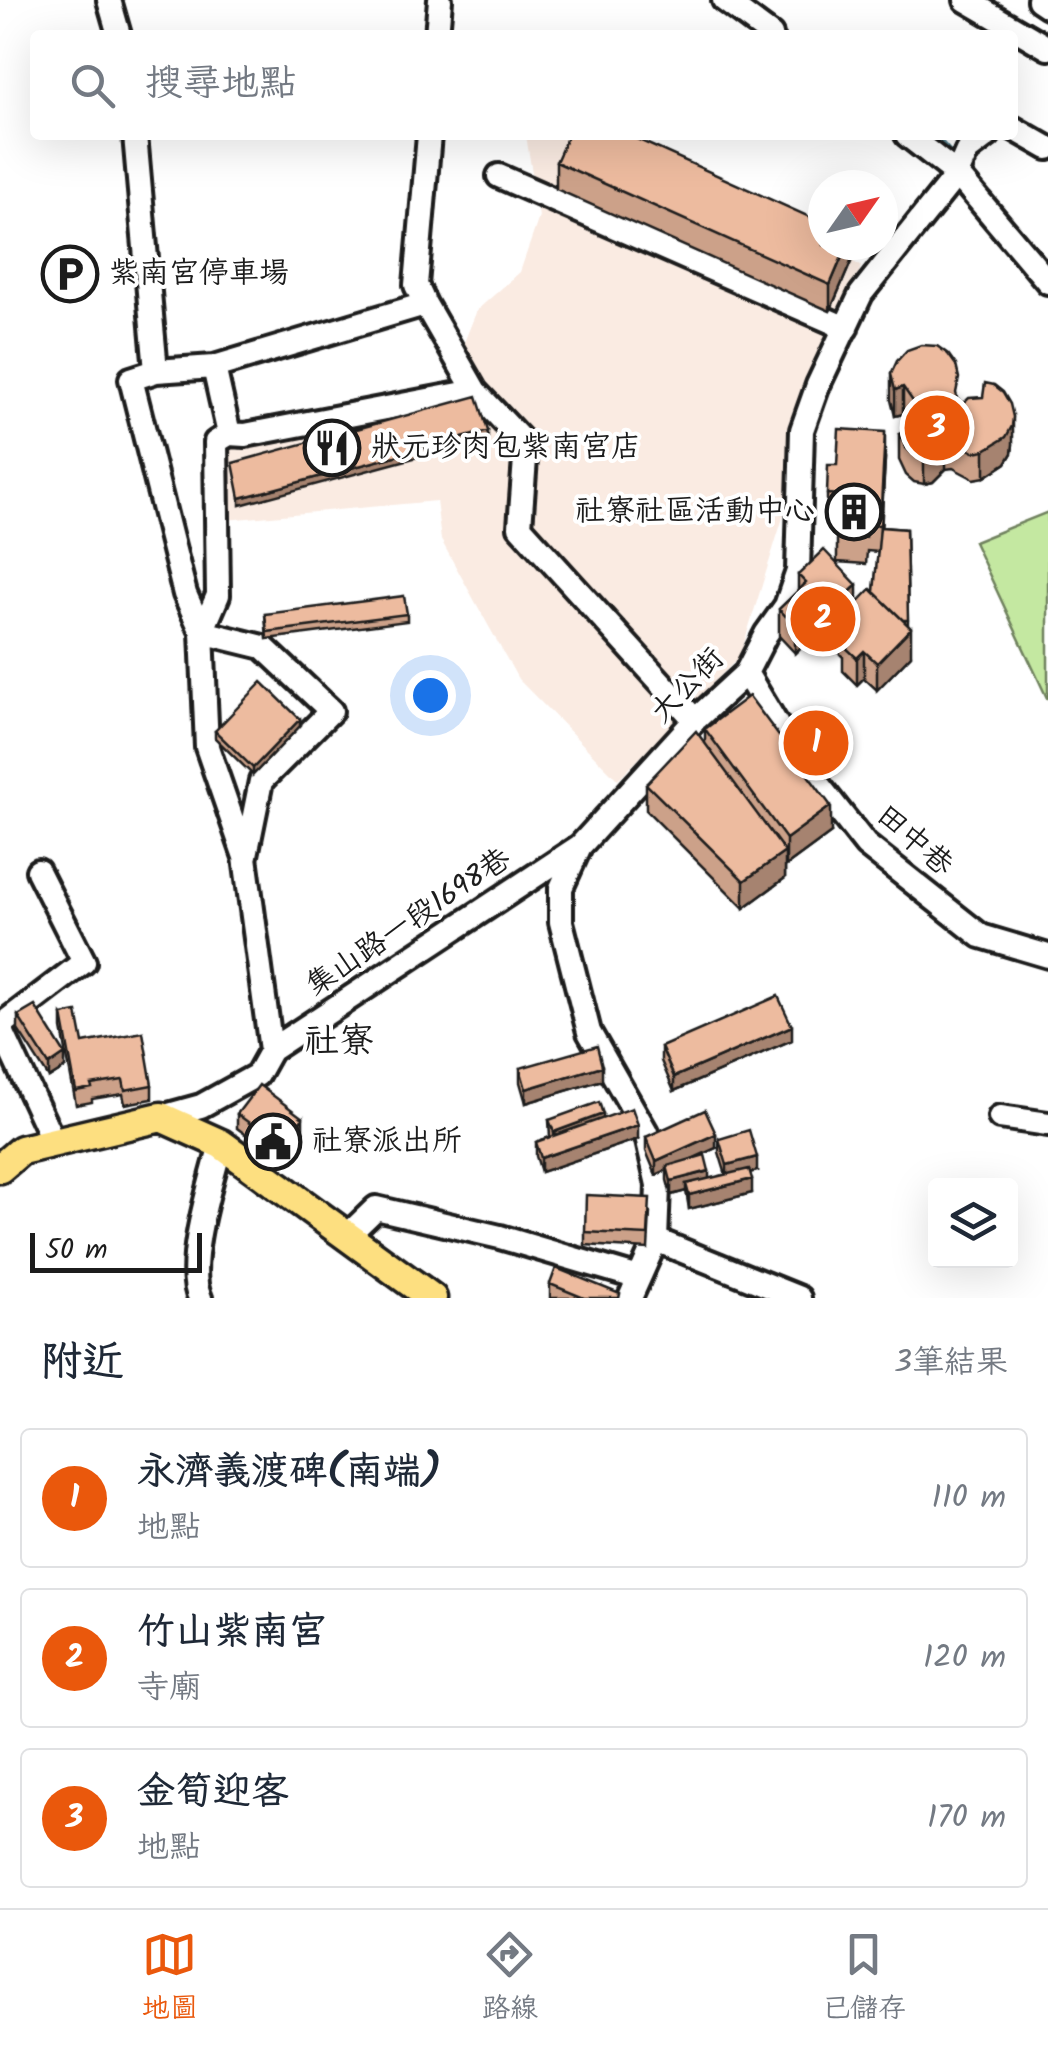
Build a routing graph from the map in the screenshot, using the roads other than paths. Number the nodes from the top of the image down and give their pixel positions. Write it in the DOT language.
graph roads {
  1 [pos="110,0"];
  2 [pos="440,0"];
  3 [pos="724,0"];
  4 [pos="966,0"];
  5 [pos="1039,0"];
  6 [pos="1048,6"];
  7 [pos="118,30"];
  8 [pos="437,30"];
  9 [pos="765,30"];
  10 [pos="1017,30"];
  11 [pos="1018,30"];
  12 [pos="1048,48"];
  13 [pos="1018,131"];
  14 [pos="136,140"];
  15 [pos="429,140"];
  16 [pos="913,140"];
  17 [pos="981,140"];
  18 [pos="1048,148"];
  19 [pos="957,174"];
  20 [pos="499,176"];
  21 [pos="1048,282"];
  22 [pos="424,304"];
  23 [pos="846,328"];
  24 [pos="214,367"];
  25 [pos="156,371"];
  26 [pos="474,391"];
  27 [pos="229,434"];
  28 [pos="202,632"];
  29 [pos="746,674"];
  30 [pos="695,720"];
  31 [pos="580,846"];
  32 [pos="245,857"];
  33 [pos="38,871"];
  34 [pos="1048,956"];
  35 [pos="0,1026"];
  36 [pos="271,1050"];
  37 [pos="161,1117"];
  38 [pos="1000,1117"];
  39 [pos="1048,1124"];
  40 [pos="52,1141"];
  41 [pos="221,1144"];
  42 [pos="0,1168"];
  43 [pos="348,1235"];
  44 [pos="656,1240"];
  45 [pos="635,1288"];
  46 [pos="200,1298"];
  47 [pos="432,1298"];
  48 [pos="799,1298"];
  1 -- 7 [label="street"];
  2 -- 8 [label="street"];
  3 -- 9 [label="street"];
  4 -- 10 [label="street"];
  5 -- 6 [label="street"];
  11 -- 12 [label="street"];
  13 -- 18 [label="street"];
  14 -- 25 [label="street"];
  15 -- 22 [label="street"];
  16 -- 19 [label="street"];
  17 -- 19 [label="street, 大公街"];
  19 -- 21 [label="street"];
  19 -- 23 [label="street, 大公街"];
  20 -- 23 [label="street"];
  22 -- 24 [label="street"];
  22 -- 26 [label="street"];
  23 -- 29 [label="street, 大公街"];
  24 -- 25 [label="street"];
  24 -- 27 [label="street"];
  25 -- 28 [label="street"];
  26 -- 27 [label="street"];
  26 -- 30 [label="street"];
  27 -- 28 [label="street"];
  28 -- 32 [label="street, 集山路一段1698巷"];
  28 -- 32 [label="street"];
  29 -- 30 [label="street, 大公街"];
  29 -- 34 [label="street, 田中巷"];
  30 -- 31 [label="street, 大公街"];
  31 -- 36 [label="street, 集山路一段1698巷"];
  31 -- 44 [label="street, 大公街"];
  32 -- 36 [label="street, 集山路一段1698巷"];
  33 -- 35 [label="street"];
  35 -- 40 [label="street"];
  36 -- 37 [label="street, 集山路一段1698巷"];
  37 -- 40 [label="main road"];
  37 -- 41 [label="main road"];
  38 -- 39 [label="street"];
  40 -- 42 [label="main road"];
  41 -- 43 [label="main road"];
  41 -- 46 [label="street"];
  43 -- 45 [label="street"];
  43 -- 47 [label="main road"];
  44 -- 45 [label="street, 大公街"];
  44 -- 48 [label="street"];
}
